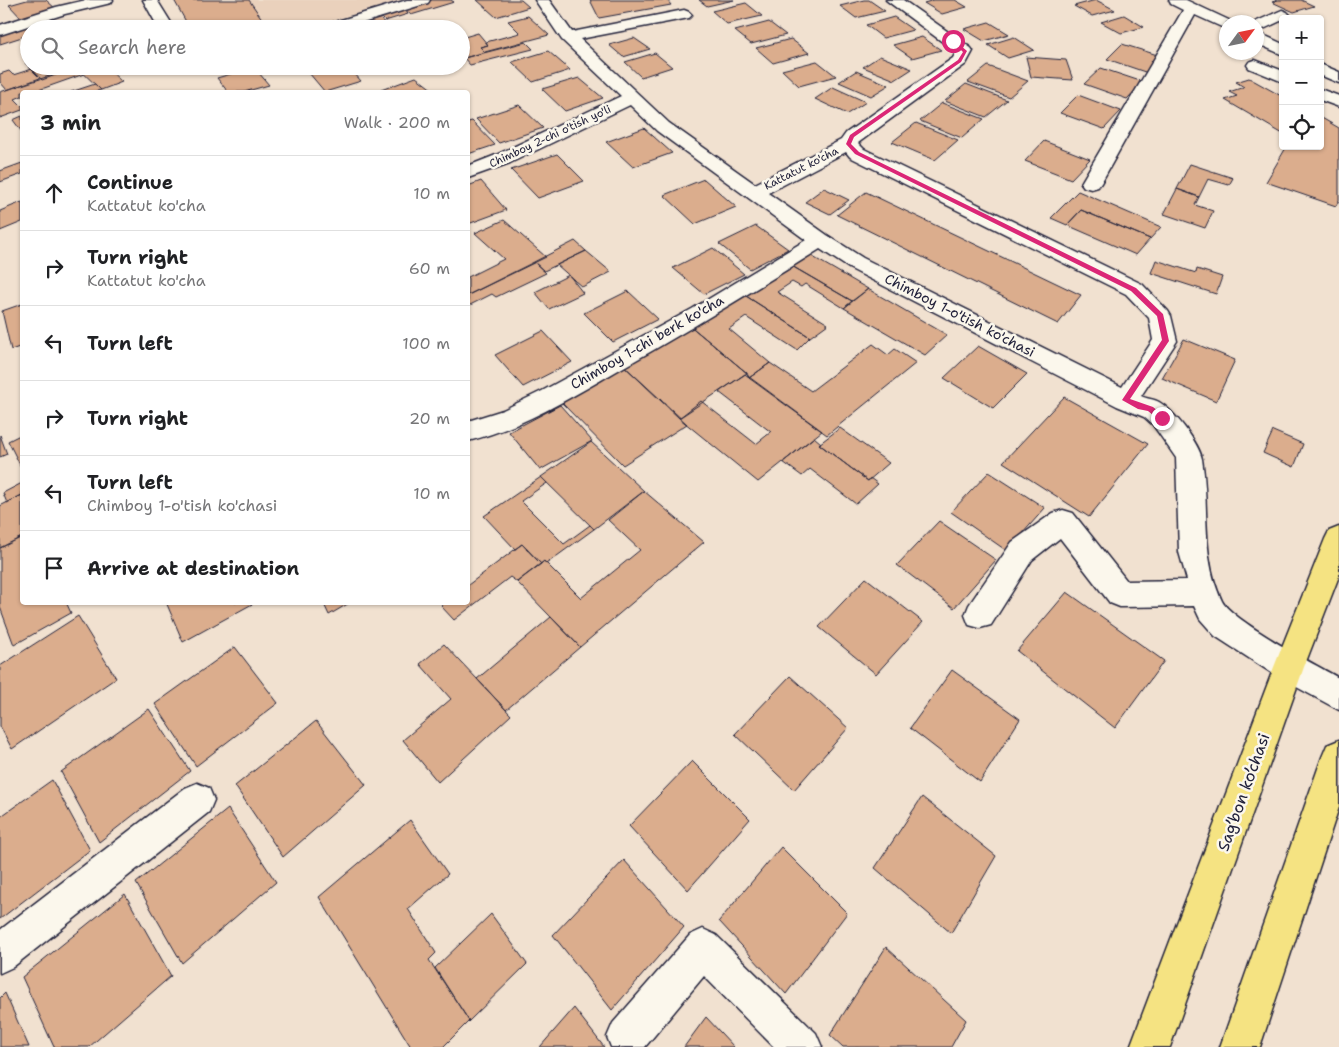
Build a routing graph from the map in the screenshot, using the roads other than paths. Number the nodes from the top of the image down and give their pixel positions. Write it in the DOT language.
graph roads {
  1 [pos="106,0"];
  2 [pos="150,0"];
  3 [pos="423,0"];
  4 [pos="542,0"];
  5 [pos="893,0"];
  6 [pos="1175,0"];
  7 [pos="1192,9"];
  8 [pos="684,15"];
  9 [pos="1279,16"];
  10 [pos="30,20"];
  11 [pos="162,20"];
  12 [pos="356,20"];
  13 [pos="1219,21"];
  14 [pos="20,23"];
  15 [pos="1264,24"];
  16 [pos="0,30"];
  17 [pos="568,37"];
  18 [pos="1264,41"];
  19 [pos="1279,48"];
  20 [pos="1255,65"];
  21 [pos="1324,71"];
  22 [pos="1279,75"];
  23 [pos="1339,78"];
  24 [pos="1324,96"];
  25 [pos="631,98"];
  26 [pos="1339,102"];
  27 [pos="848,144"];
  28 [pos="470,171"];
  29 [pos="1091,183"];
  30 [pos="755,192"];
  31 [pos="820,240"];
  32 [pos="1126,400"];
  33 [pos="470,430"];
  34 [pos="1339,539"];
  35 [pos="1205,594"];
  36 [pos="980,615"];
  37 [pos="1289,667"];
  38 [pos="1339,695"];
  39 [pos="1339,756"];
  40 [pos="196,800"];
  41 [pos="0,954"];
  42 [pos="627,1037"];
  43 [pos="802,1047"];
  44 [pos="1150,1047"];
  45 [pos="1240,1047"];
  1 -- 10 [label="street"];
  2 -- 11 [label="street"];
  3 -- 12 [label="street"];
  4 -- 17 [label="street, Chimboy 1-o'tish ko'chasi"];
  5 -- 27 [label="street, Kattatut ko'cha"];
  6 -- 7 [label="street"];
  7 -- 13 [label="street"];
  7 -- 29 [label="street"];
  8 -- 17 [label="street"];
  9 -- 15 [label="street"];
  14 -- 16 [label="street"];
  17 -- 25 [label="street, Chimboy 1-o'tish ko'chasi"];
  18 -- 19 [label="street"];
  20 -- 22 [label="street"];
  21 -- 23 [label="street"];
  24 -- 26 [label="street"];
  25 -- 28 [label="street, Chimboy 2-chi o'tish yo'li"];
  25 -- 30 [label="street, Chimboy 1-o'tish ko'chasi"];
  27 -- 30 [label="street, Kattatut ko'cha"];
  27 -- 32 [label="street"];
  30 -- 31 [label="street, Chimboy 1-o'tish ko'chasi"];
  31 -- 32 [label="street, Chimboy 1-o'tish ko'chasi"];
  31 -- 33 [label="street, Chimboy 1-chi berk ko'cha"];
  32 -- 35 [label="street, Chimboy 1-o'tish ko'chasi"];
  34 -- 37 [label="main road, Sag’bon ko’chasi"];
  35 -- 36 [label="street"];
  35 -- 37 [label="street, Chimboy 1-o'tish ko'chasi"];
  37 -- 38 [label="street, Chimboy 1-o'tish ko'chasi"];
  37 -- 44 [label="main road, Sag’bon ko’chasi"];
  39 -- 45 [label="main road"];
  40 -- 41 [label="street"];
  42 -- 43 [label="street"];
}
